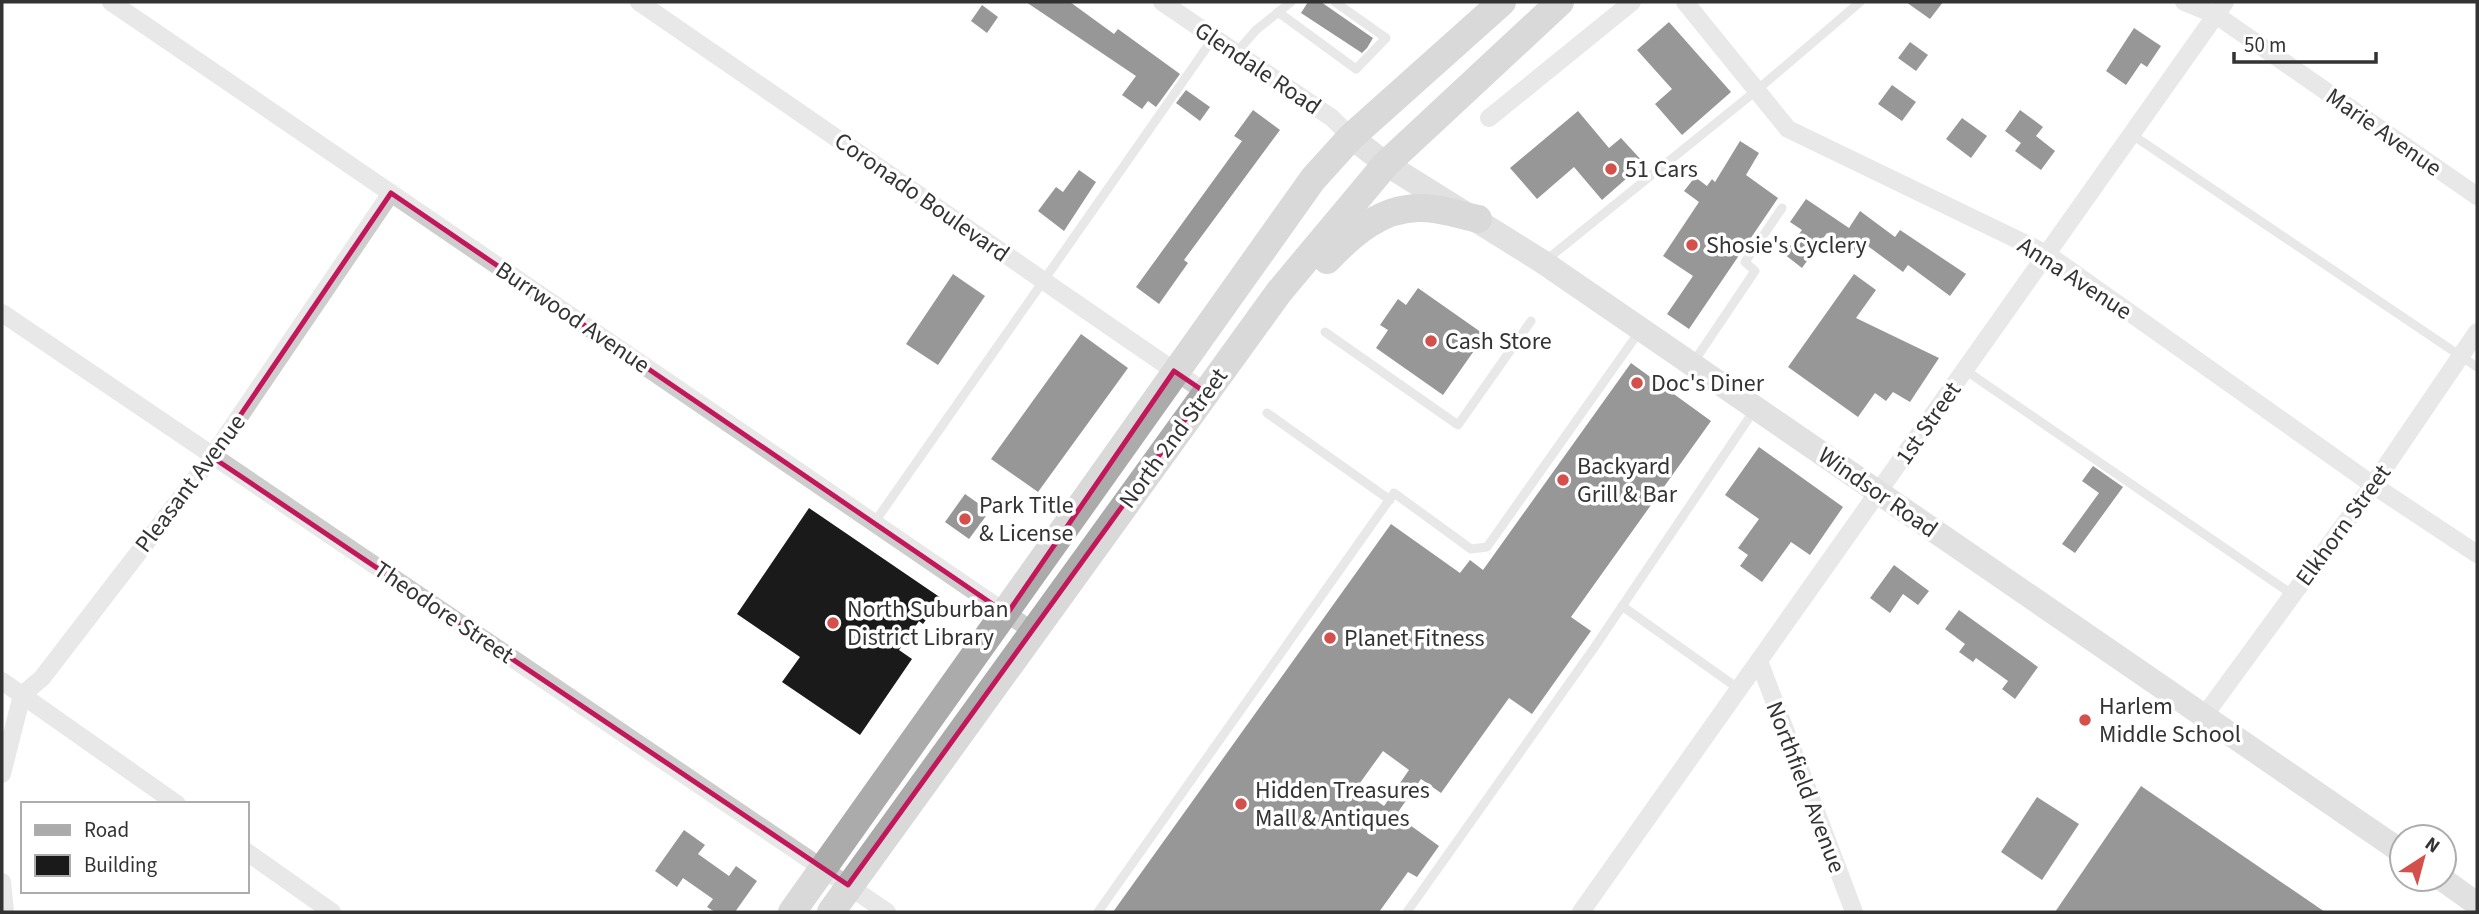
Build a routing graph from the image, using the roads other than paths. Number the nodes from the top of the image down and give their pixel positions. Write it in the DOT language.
graph roads {
  1 [pos="111,2"];
  2 [pos="639,2"];
  3 [pos="1162,2"];
  4 [pos="1291,2"];
  5 [pos="1335,2"];
  6 [pos="1502,2"];
  7 [pos="1560,2"];
  8 [pos="1632,2"];
  9 [pos="1685,2"];
  10 [pos="1860,2"];
  11 [pos="2184,2"];
  12 [pos="2220,8"];
  13 [pos="1278,12"];
  14 [pos="1214,37"];
  15 [pos="1236,53"];
  16 [pos="1757,90"];
  17 [pos="1489,118"];
  18 [pos="2131,134"];
  19 [pos="1351,137"];
  20 [pos="1386,164"];
  21 [pos="391,193"];
  22 [pos="2477,196"];
  23 [pos="1782,208"];
  24 [pos="1478,219"];
  25 [pos="2046,254"];
  26 [pos="1543,262"];
  27 [pos="1045,282"];
  28 [pos="1279,292"];
  29 [pos="2,313"];
  30 [pos="1531,321"];
  31 [pos="1641,329"];
  32 [pos="1325,332"];
  33 [pos="2477,332"];
  34 [pos="2462,355"];
  35 [pos="1692,364"];
  36 [pos="2477,367"];
  37 [pos="1174,370"];
  38 [pos="1965,370"];
  39 [pos="1205,392"];
  40 [pos="1756,408"];
  41 [pos="1267,413"];
  42 [pos="212,457"];
  43 [pos="2373,485"];
  44 [pos="1879,492"];
  45 [pos="1390,500"];
  46 [pos="874,523"];
  47 [pos="2477,554"];
  48 [pos="2292,595"];
  49 [pos="1622,606"];
  50 [pos="1007,614"];
  51 [pos="1034,632"];
  52 [pos="1759,661"];
  53 [pos="2,681"];
  54 [pos="1739,689"];
  55 [pos="22,695"];
  56 [pos="2204,716"];
  57 [pos="2,774"];
  58 [pos="174,802"];
  59 [pos="2388,842"];
  60 [pos="248,853"];
  61 [pos="823,869"];
  62 [pos="2,882"];
  63 [pos="848,886"];
  64 [pos="2458,890"];
  65 [pos="2477,904"];
  66 [pos="322,909"];
  67 [pos="5,912"];
  68 [pos="792,912"];
  69 [pos="831,912"];
  70 [pos="887,912"];
  71 [pos="1098,912"];
  72 [pos="1407,912"];
  73 [pos="1581,912"];
  74 [pos="1854,912"];
  1 -- 21 [label="street, Burrwood Avenue"];
  2 -- 27 [label="street, Coronado Boulevard"];
  3 -- 14 [label="street, Glendale Road"];
  4 -- 13 [label="lane"];
  5 -- 13 [label="lane"];
  6 -- 19 [label="main road, North 2nd Street"];
  7 -- 20 [label="main road, North 2nd Street"];
  8 -- 17 [label="street"];
  9 -- 16 [label="street, Anna Avenue"];
  10 -- 16 [label="lane"];
  11 -- 12 [label="street, Marie Avenue"];
  12 -- 18 [label="street, 1st Street"];
  12 -- 22 [label="street, Marie Avenue"];
  13 -- 15 [label="lane"];
  14 -- 15 [label="street, Glendale Road"];
  14 -- 27 [label="lane"];
  15 -- 19 [label="street, Glendale Road"];
  16 -- 25 [label="street, Anna Avenue"];
  16 -- 26 [label="lane"];
  18 -- 25 [label="street, 1st Street"];
  18 -- 34 [label="lane"];
  19 -- 20 [label="street, Windsor Road"];
  19 -- 37 [label="main road, North 2nd Street"];
  20 -- 24 [label="street, Windsor Road"];
  20 -- 28 [label="main road, North 2nd Street"];
  21 -- 42 [label="street, Pleasant Avenue"];
  21 -- 46 [label="street, Burrwood Avenue"];
  23 -- 35 [label="lane"];
  24 -- 26 [label="street, Windsor Road"];
  24 -- 28 [label="main road"];
  25 -- 38 [label="street, 1st Street"];
  25 -- 43 [label="street, Anna Avenue"];
  26 -- 31 [label="street, Windsor Road"];
  27 -- 37 [label="street, Coronado Boulevard"];
  27 -- 46 [label="lane"];
  28 -- 39 [label="main road, North 2nd Street"];
  29 -- 42 [label="street, Theodore Street"];
  30 -- 32 [label="lane"];
  31 -- 35 [label="street, Windsor Road"];
  31 -- 45 [label="lane"];
  33 -- 34 [label="street, Elkhorn Street"];
  34 -- 36 [label="lane"];
  34 -- 43 [label="street, Elkhorn Street"];
  35 -- 40 [label="street, Windsor Road"];
  37 -- 39 [label="street, Coronado Boulevard"];
  37 -- 50 [label="main road, North 2nd Street"];
  38 -- 44 [label="street, 1st Street"];
  38 -- 48 [label="lane"];
  39 -- 51 [label="main road, North 2nd Street"];
  40 -- 44 [label="street, Windsor Road"];
  40 -- 49 [label="lane"];
  41 -- 45 [label="lane"];
  42 -- 55 [label="street, Pleasant Avenue"];
  42 -- 61 [label="street, Theodore Street"];
  43 -- 47 [label="street, Anna Avenue"];
  43 -- 48 [label="street, Elkhorn Street"];
  44 -- 52 [label="street, 1st Street"];
  44 -- 56 [label="street, Windsor Road"];
  45 -- 71 [label="lane"];
  46 -- 50 [label="street, Burrwood Avenue"];
  48 -- 56 [label="street, Elkhorn Street"];
  49 -- 54 [label="lane"];
  49 -- 72 [label="lane"];
  50 -- 51 [label="street, Burrwood Avenue"];
  50 -- 61 [label="main road, North 2nd Street"];
  51 -- 63 [label="main road, North 2nd Street"];
  52 -- 54 [label="street, 1st Street"];
  52 -- 74 [label="street, Northfield Avenue"];
  53 -- 55 [label="street"];
  54 -- 73 [label="street, 1st Street"];
  55 -- 57 [label="street"];
  55 -- 58 [label="street"];
  56 -- 59 [label="street, Windsor Road"];
  60 -- 66 [label="street"];
  61 -- 63 [label="street, Theodore Street"];
  61 -- 68 [label="main road, North 2nd Street"];
  62 -- 67 [label="street"];
  63 -- 69 [label="main road, North 2nd Street"];
  63 -- 70 [label="street, Theodore Street"];
  64 -- 65 [label="street"];
}
